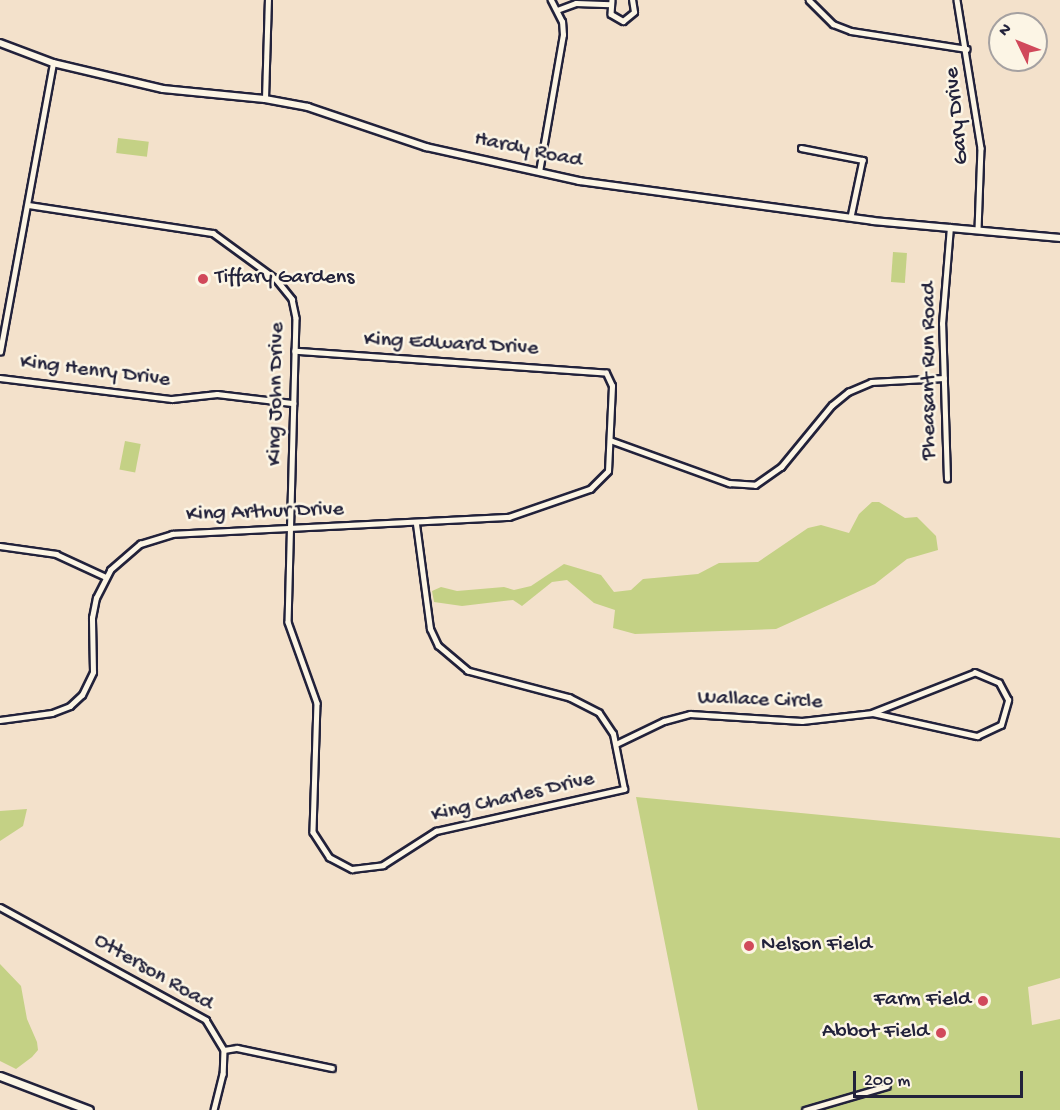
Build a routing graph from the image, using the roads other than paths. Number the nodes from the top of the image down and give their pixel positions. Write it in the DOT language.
graph roads {
  1 [pos="268,0"];
  2 [pos="551,0"];
  3 [pos="632,0"];
  4 [pos="809,0"];
  5 [pos="957,0"];
  6 [pos="611,2"];
  7 [pos="557,10"];
  8 [pos="0,42"];
  9 [pos="967,49"];
  10 [pos="53,63"];
  11 [pos="265,99"];
  12 [pos="801,148"];
  13 [pos="539,172"];
  14 [pos="29,205"];
  15 [pos="850,217"];
  16 [pos="950,227"];
  17 [pos="978,230"];
  18 [pos="1060,238"];
  19 [pos="295,351"];
  20 [pos="0,352"];
  21 [pos="606,373"];
  22 [pos="0,378"];
  23 [pos="944,378"];
  24 [pos="293,403"];
  25 [pos="610,440"];
  26 [pos="946,479"];
  27 [pos="416,524"];
  28 [pos="290,529"];
  29 [pos="0,546"];
  30 [pos="106,577"];
  31 [pos="873,713"];
  32 [pos="0,720"];
  33 [pos="616,744"];
  34 [pos="0,907"];
  35 [pos="224,1050"];
  36 [pos="332,1068"];
  37 [pos="0,1076"];
  38 [pos="886,1086"];
  39 [pos="89,1110"];
  40 [pos="214,1110"];
  41 [pos="805,1110"];
  1 -- 11 [label="street"];
  2 -- 7 [label="street"];
  3 -- 6 [label="street"];
  4 -- 9 [label="street"];
  5 -- 9 [label="street, Gary Drive"];
  6 -- 7 [label="street"];
  7 -- 13 [label="street"];
  8 -- 10 [label="street, Hardy Road"];
  9 -- 17 [label="street, Gary Drive"];
  10 -- 11 [label="street, Hardy Road"];
  10 -- 14 [label="street"];
  11 -- 13 [label="street, Hardy Road"];
  12 -- 15 [label="street"];
  13 -- 15 [label="street, Hardy Road"];
  14 -- 19 [label="street, King John Drive"];
  14 -- 20 [label="street"];
  15 -- 16 [label="street, Hardy Road"];
  16 -- 17 [label="street, Hardy Road"];
  16 -- 23 [label="street, Pheasant Run Road"];
  17 -- 18 [label="street, Hardy Road"];
  19 -- 21 [label="street, King Edward Drive"];
  19 -- 24 [label="street, King John Drive"];
  21 -- 25 [label="street, King Arthur Drive"];
  22 -- 24 [label="street, King Henry Drive"];
  23 -- 25 [label="street"];
  23 -- 26 [label="street, Pheasant Run Road"];
  24 -- 28 [label="street, King John Drive"];
  25 -- 27 [label="street, King Arthur Drive"];
  27 -- 28 [label="street, King Arthur Drive"];
  27 -- 33 [label="street"];
  28 -- 30 [label="street, King Arthur Drive"];
  28 -- 33 [label="street, King Charles Drive"];
  29 -- 30 [label="street"];
  30 -- 32 [label="street, King Arthur Drive"];
  31 -- 31 [label="street, Wallace Circle"];
  31 -- 33 [label="street, Wallace Circle"];
  34 -- 35 [label="street, Otterson Road"];
  35 -- 36 [label="street"];
  35 -- 40 [label="street"];
  37 -- 39 [label="main road"];
  38 -- 41 [label="street"];
}
